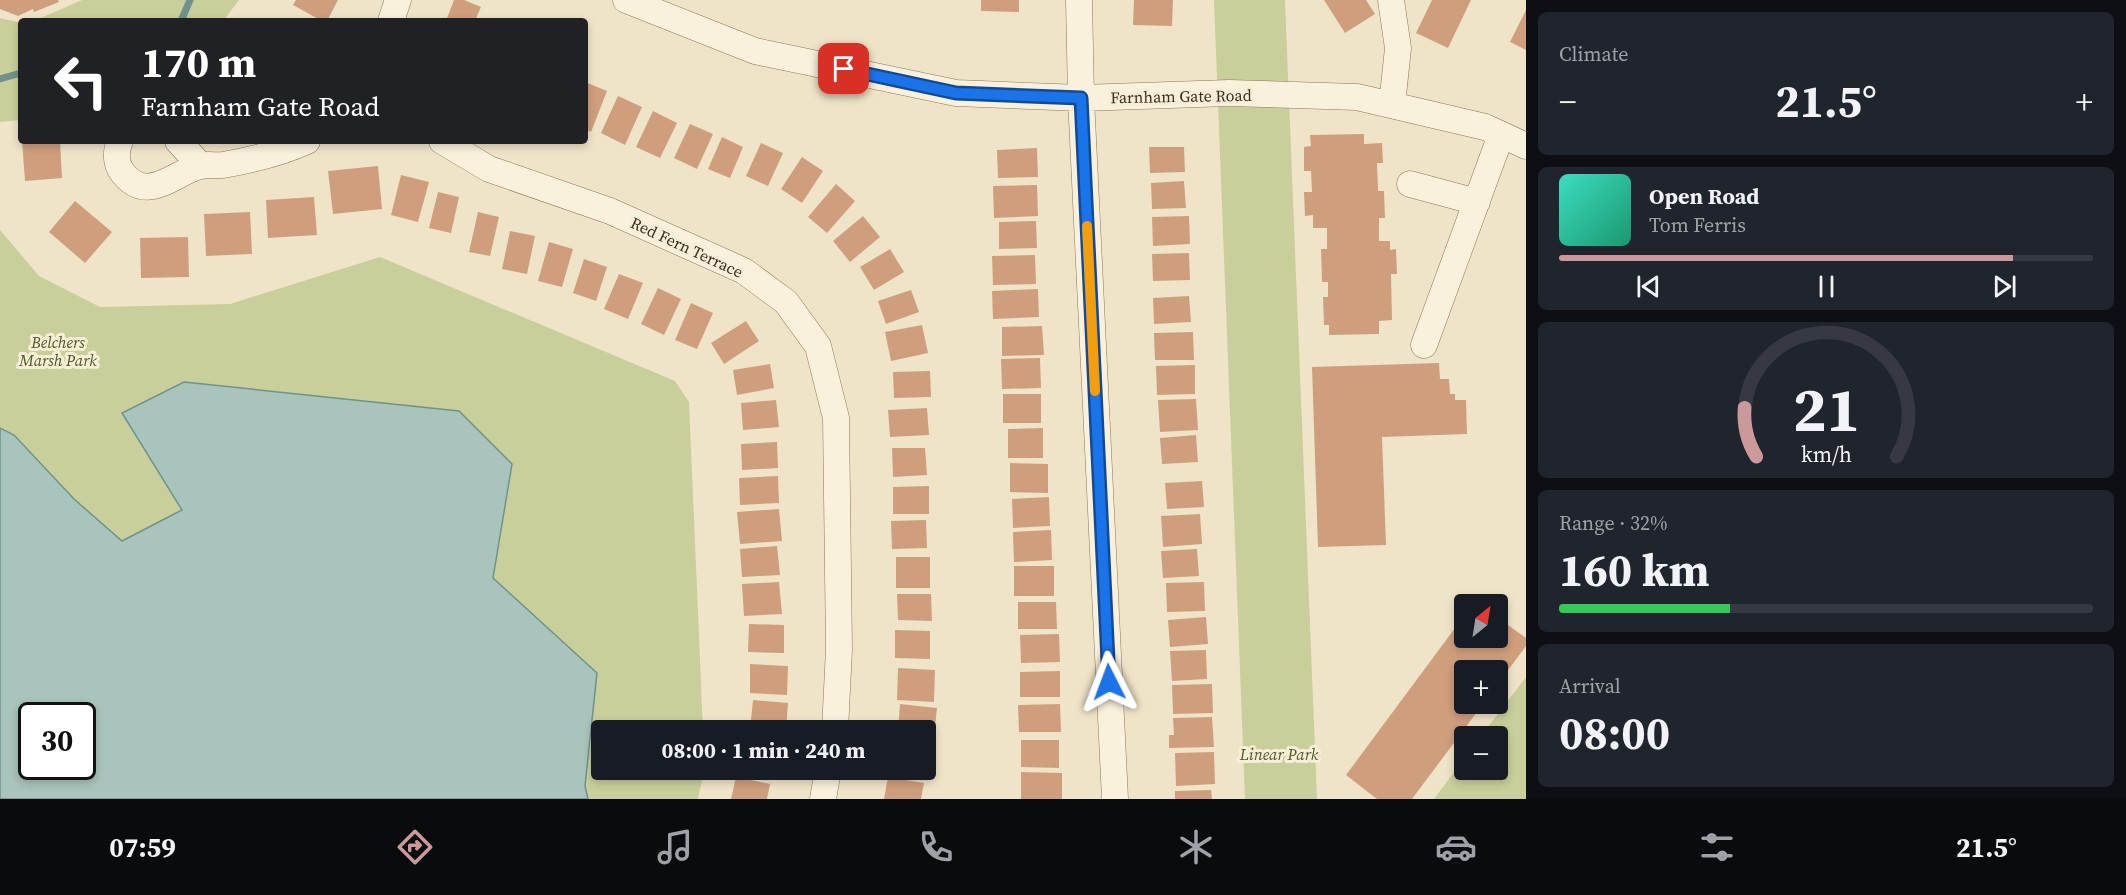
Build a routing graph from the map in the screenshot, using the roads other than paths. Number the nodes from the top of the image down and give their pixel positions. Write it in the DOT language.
graph roads {
  1 [pos="398,0"];
  2 [pos="626,0"];
  3 [pos="1079,0"];
  4 [pos="1391,0"];
  5 [pos="392,18"];
  6 [pos="1081,98"];
  7 [pos="1392,105"];
  8 [pos="1501,135"];
  9 [pos="119,144"];
  10 [pos="181,144"];
  11 [pos="299,144"];
  12 [pos="447,144"];
  13 [pos="1526,146"];
  14 [pos="201,166"];
  15 [pos="1410,183"];
  16 [pos="1477,202"];
  17 [pos="1424,345"];
  18 [pos="835,720"];
  19 [pos="826,780"];
  20 [pos="823,799"];
  21 [pos="1115,799"];
  1 -- 5 [label="street"];
  2 -- 6 [label="street, Farnham Gate Road"];
  3 -- 6 [label="street"];
  4 -- 7 [label="street"];
  6 -- 7 [label="street, Farnham Gate Road"];
  6 -- 21 [label="street"];
  7 -- 8 [label="street, Farnham Gate Road"];
  8 -- 13 [label="street, Farnham Gate Road"];
  8 -- 16 [label="street"];
  9 -- 14 [label="street"];
  10 -- 14 [label="street"];
  11 -- 14 [label="street"];
  12 -- 18 [label="street, Red Fern Terrace"];
  15 -- 16 [label="street"];
  16 -- 17 [label="street"];
  19 -- 20 [label="street"];
}
